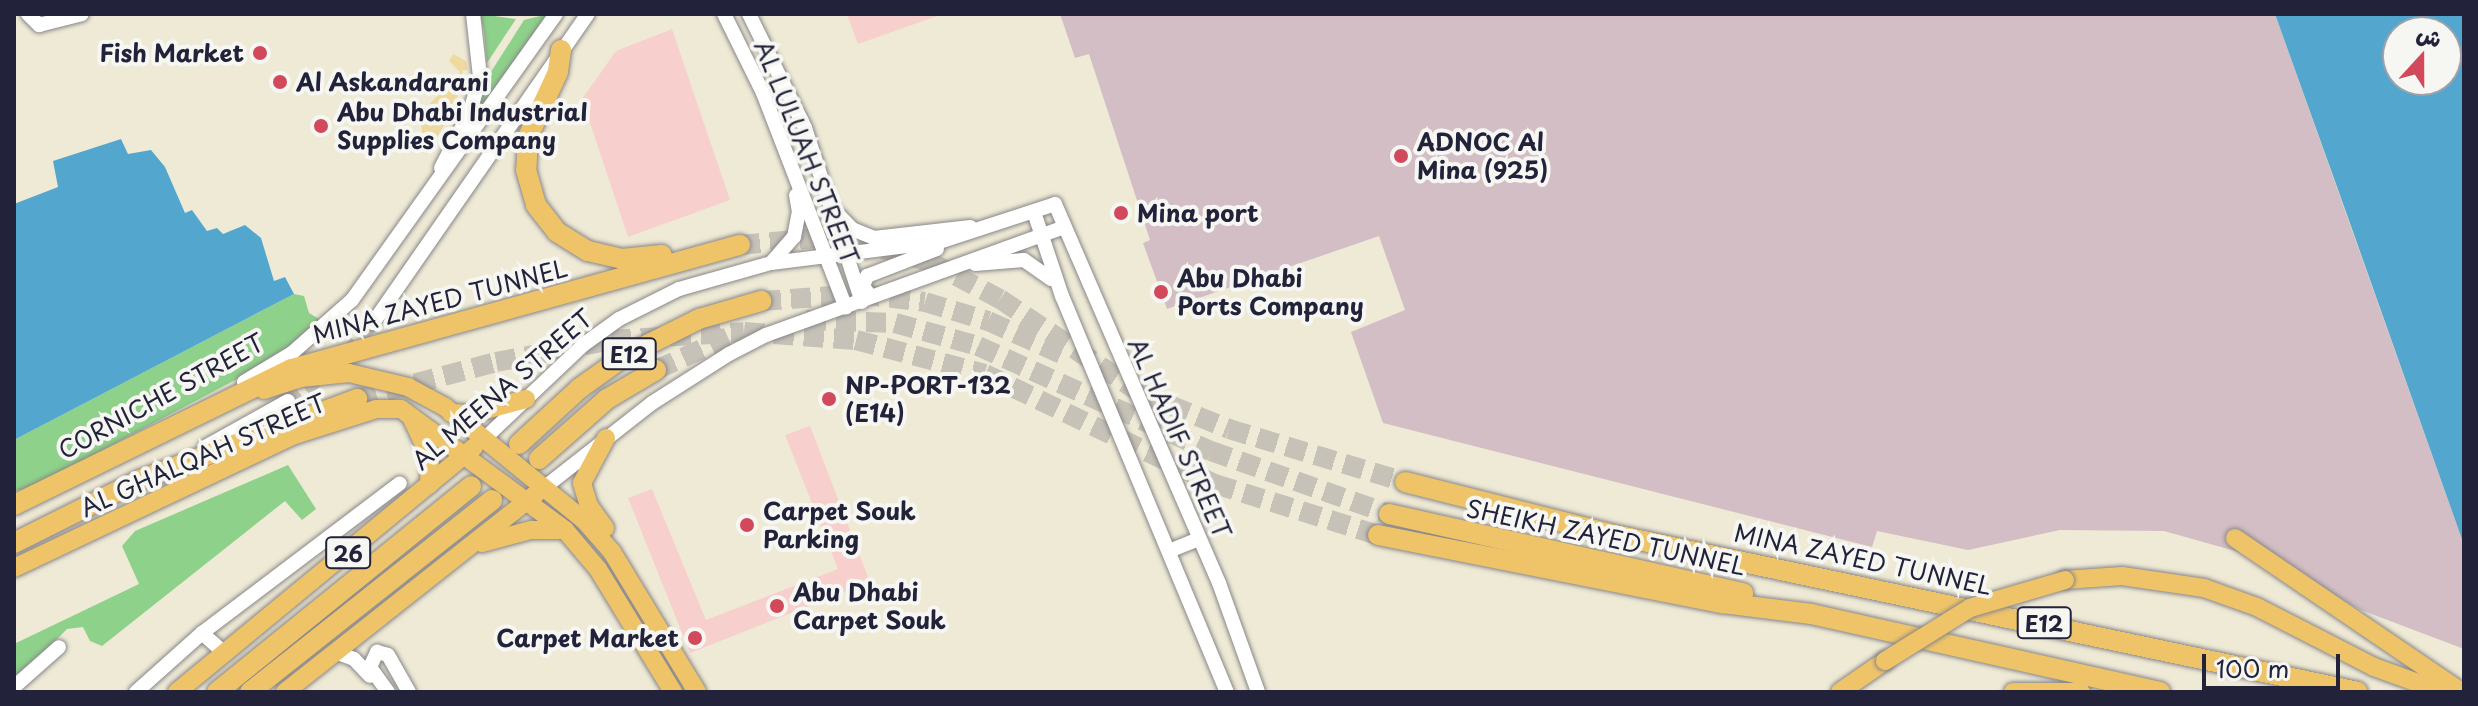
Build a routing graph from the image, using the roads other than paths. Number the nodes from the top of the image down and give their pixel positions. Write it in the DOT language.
graph roads {
  1 [pos="28,14"];
  2 [pos="82,14"];
  3 [pos="473,14"];
  4 [pos="556,14"];
  5 [pos="588,14"];
  6 [pos="724,14"];
  7 [pos="749,14"];
  8 [pos="561,50"];
  9 [pos="792,167"];
  10 [pos="428,197"];
  11 [pos="827,203"];
  12 [pos="1055,204"];
  13 [pos="1034,212"];
  14 [pos="1064,227"];
  15 [pos="982,228"];
  16 [pos="958,236"];
  17 [pos="1038,236"];
  18 [pos="844,254"];
  19 [pos="827,256"];
  20 [pos="771,263"];
  21 [pos="967,263"];
  22 [pos="1062,296"];
  23 [pos="877,297"];
  24 [pos="761,301"];
  25 [pos="862,302"];
  26 [pos="846,308"];
  27 [pos="373,323"];
  28 [pos="656,370"];
  29 [pos="357,399"];
  30 [pos="526,399"];
  31 [pos="288,401"];
  32 [pos="401,409"];
  33 [pos="451,413"];
  34 [pos="162,433"];
  35 [pos="478,435"];
  36 [pos="606,438"];
  37 [pos="519,444"];
  38 [pos="462,451"];
  39 [pos="539,459"];
  40 [pos="140,480"];
  41 [pos="1405,482"];
  42 [pos="400,483"];
  43 [pos="55,485"];
  44 [pos="429,485"];
  45 [pos="471,486"];
  46 [pos="550,491"];
  47 [pos="492,500"];
  48 [pos="534,504"];
  49 [pos="14,505"];
  50 [pos="1389,514"];
  51 [pos="565,530"];
  52 [pos="1378,535"];
  53 [pos="2235,538"];
  54 [pos="1199,539"];
  55 [pos="14,543"];
  56 [pos="464,550"];
  57 [pos="1169,551"];
  58 [pos="612,552"];
  59 [pos="14,568"];
  60 [pos="1811,614"];
  61 [pos="198,637"];
  62 [pos="59,647"];
  63 [pos="335,652"];
  64 [pos="215,657"];
  65 [pos="14,687"];
  66 [pos="136,692"];
  67 [pos="177,692"];
  68 [pos="217,692"];
  69 [pos="250,692"];
  70 [pos="285,692"];
  71 [pos="386,692"];
  72 [pos="409,692"];
  73 [pos="673,692"];
  74 [pos="697,692"];
  75 [pos="1227,692"];
  76 [pos="1258,692"];
  77 [pos="1840,692"];
  78 [pos="2013,692"];
  79 [pos="2081,692"];
  80 [pos="2160,692"];
  81 [pos="2358,692"];
  82 [pos="2443,692"];
  83 [pos="2462,692"];
  1 -- 2 [label="street"];
  3 -- 10 [label="street"];
  4 -- 10 [label="street, CORNICHE STREET"];
  5 -- 8 [label="street"];
  6 -- 9 [label="street, AL LULUAH STREET"];
  7 -- 11 [label="street, AL LULUAH STREET"];
  8 -- 27 [label="street"];
  8 -- 34 [label="highway, MINA ZAYED TUNNEL"];
  9 -- 19 [label="street, AL LULUAH STREET"];
  9 -- 20 [label="street"];
  10 -- 43 [label="street, CORNICHE STREET"];
  11 -- 15 [label="street"];
  11 -- 18 [label="street, AL LULUAH STREET"];
  12 -- 13 [label="street, AL MEENA STREET"];
  12 -- 14 [label="street, AL HADIF STREET"];
  13 -- 15 [label="street, AL MEENA STREET"];
  13 -- 17 [label="street"];
  14 -- 17 [label="street"];
  14 -- 54 [label="street, AL HADIF STREET"];
  15 -- 16 [label="street, AL MEENA STREET"];
  16 -- 18 [label="street, AL MEENA STREET"];
  16 -- 23 [label="street"];
  17 -- 21 [label="street"];
  17 -- 22 [label="street"];
  18 -- 19 [label="street, AL MEENA STREET"];
  18 -- 25 [label="street, AL LULUAH STREET"];
  19 -- 20 [label="street, AL MEENA STREET"];
  19 -- 26 [label="street, AL LULUAH STREET"];
  20 -- 30 [label="street, AL MEENA STREET"];
  21 -- 22 [label="street"];
  21 -- 23 [label="street"];
  22 -- 57 [label="street"];
  23 -- 25 [label="street"];
  24 -- 37 [label="highway, E12"];
  25 -- 26 [label="street"];
  26 -- 36 [label="street"];
  28 -- 39 [label="highway, E12"];
  29 -- 40 [label="highway"];
  30 -- 33 [label="main road"];
  30 -- 35 [label="street, AL MEENA STREET"];
  31 -- 40 [label="street"];
  32 -- 38 [label="main road"];
  32 -- 44 [label="main road"];
  32 -- 59 [label="main road, AL GHALQAH STREET"];
  33 -- 34 [label="main road, AL GHALQAH STREET"];
  33 -- 35 [label="main road, AL GHALQAH STREET"];
  34 -- 43 [label="highway, CORNICHE STREET"];
  35 -- 38 [label="main road, AL MEENA STREET"];
  35 -- 46 [label="main road, AL GHALQAH STREET"];
  36 -- 46 [label="street"];
  36 -- 58 [label="main road"];
  38 -- 44 [label="main road, AL MEENA STREET / 26"];
  38 -- 48 [label="main road"];
  40 -- 55 [label="highway"];
  41 -- 81 [label="highway, MINA ZAYED TUNNEL / E12"];
  42 -- 61 [label="street"];
  43 -- 49 [label="highway, CORNICHE STREET"];
  44 -- 64 [label="main road, AL MEENA STREET / 26"];
  45 -- 68 [label="highway"];
  46 -- 48 [label="main road"];
  46 -- 58 [label="main road, AL GHALQAH STREET"];
  47 -- 69 [label="highway"];
  48 -- 51 [label="main road"];
  48 -- 56 [label="main road"];
  50 -- 60 [label="highway, SHEIKH ZAYED TUNNEL"];
  51 -- 56 [label="main road"];
  51 -- 73 [label="main road"];
  52 -- 60 [label="highway"];
  53 -- 83 [label="main road"];
  54 -- 57 [label="street"];
  54 -- 76 [label="street, AL HADIF STREET"];
  56 -- 63 [label="main road"];
  57 -- 75 [label="street"];
  58 -- 74 [label="main road, AL GHALQAH STREET"];
  60 -- 80 [label="highway"];
  61 -- 64 [label="street"];
  61 -- 66 [label="street"];
  62 -- 65 [label="street"];
  63 -- 70 [label="main road"];
  63 -- 71 [label="street"];
  64 -- 67 [label="main road, AL MEENA STREET / 26"];
  71 -- 72 [label="street"];
  77 -- 82 [label="main road, E12, bridge"];
  78 -- 79 [label="main road"];
}
